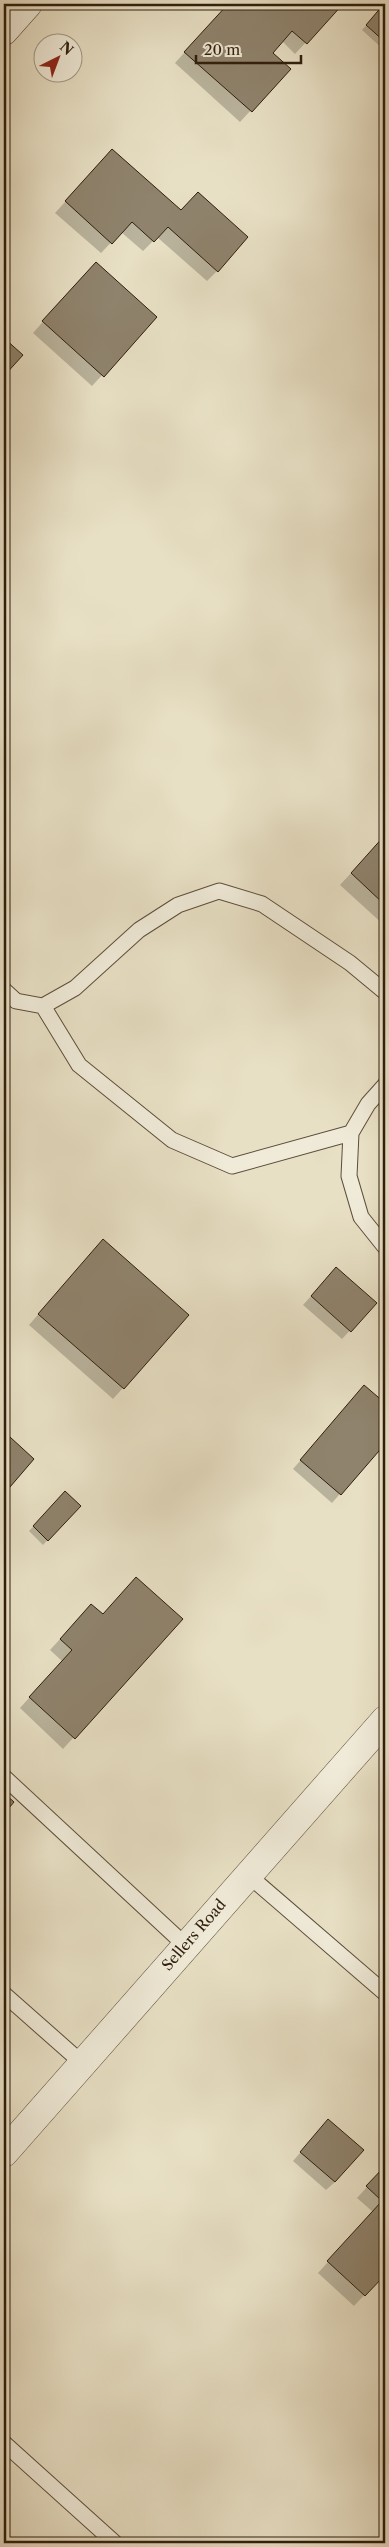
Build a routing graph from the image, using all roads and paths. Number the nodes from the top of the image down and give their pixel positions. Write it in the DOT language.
graph roads {
  1 [pos="28,4"];
  2 [pos="4,31"];
  3 [pos="4,990"];
  4 [pos="385,992"];
  5 [pos="43,1006"];
  6 [pos="385,1085"];
  7 [pos="351,1133"];
  8 [pos="385,1247"];
  9 [pos="385,1720"];
  10 [pos="4,1777"];
  11 [pos="248,1874"];
  12 [pos="185,1946"];
  13 [pos="385,1993"];
  14 [pos="4,1994"];
  15 [pos="82,2063"];
  16 [pos="4,2153"];
  17 [pos="4,2442"];
  18 [pos="115,2543"];
  1 -- 2 [label="street"];
  3 -- 5 [label="lane"];
  4 -- 5 [label="lane"];
  5 -- 7 [label="lane"];
  6 -- 7 [label="lane"];
  7 -- 8 [label="lane"];
  9 -- 11 [label="street, Sellers Road"];
  10 -- 12 [label="lane"];
  11 -- 12 [label="street, Sellers Road"];
  11 -- 13 [label="lane"];
  12 -- 15 [label="street, Sellers Road"];
  14 -- 15 [label="lane"];
  15 -- 16 [label="street, Sellers Road"];
  17 -- 18 [label="lane"];
}
